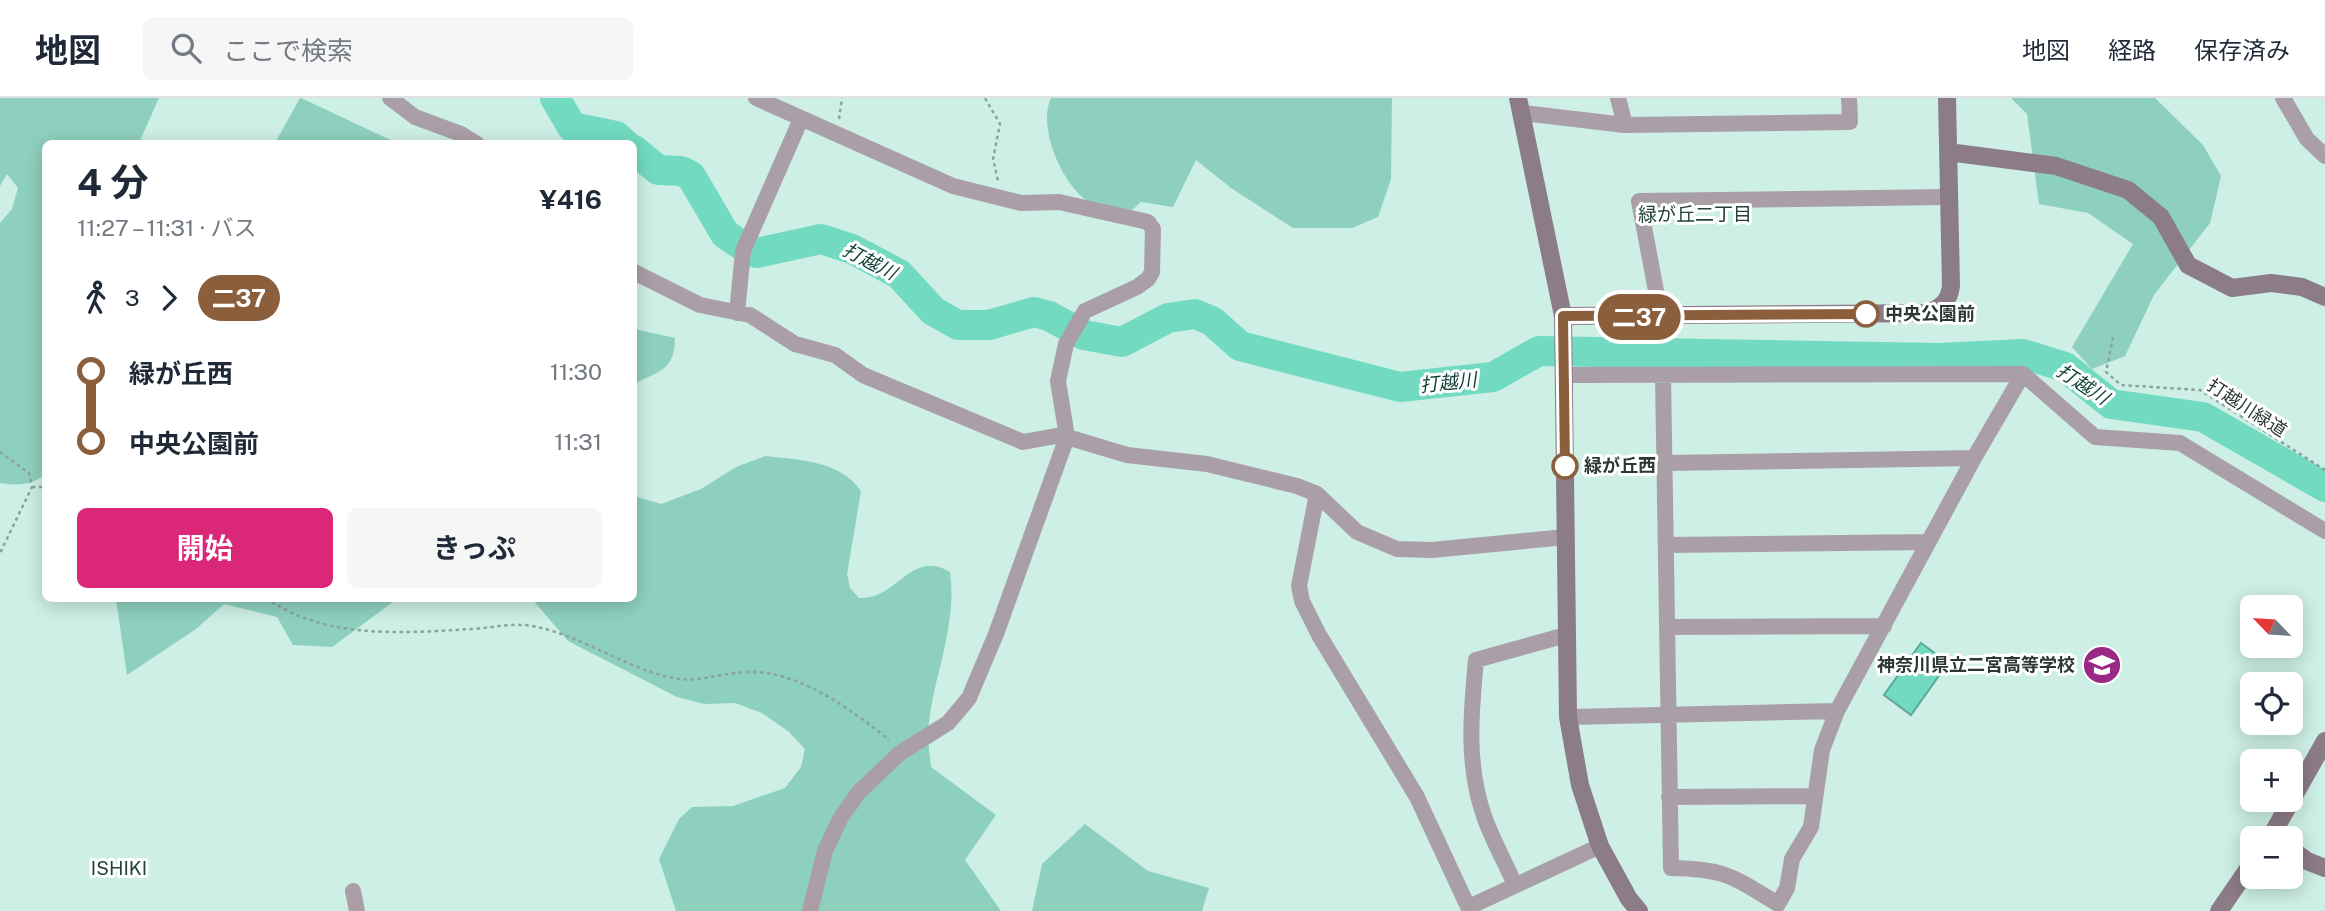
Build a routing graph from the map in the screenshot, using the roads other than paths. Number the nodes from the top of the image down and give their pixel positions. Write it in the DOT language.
graph roads {
  1 [pos="390,98"];
  2 [pos="756,98"];
  3 [pos="1618,98"];
  4 [pos="1849,98"];
  5 [pos="1947,98"];
  6 [pos="2283,98"];
  7 [pos="1521,106"];
  8 [pos="801,119"];
  9 [pos="1625,125"];
  10 [pos="471,140"];
  11 [pos="1948,152"];
  12 [pos="2325,156"];
  13 [pos="1949,197"];
  14 [pos="637,274"];
  15 [pos="2325,297"];
  16 [pos="737,313"];
  17 [pos="1661,317"];
  18 [pos="1563,322"];
  19 [pos="1564,370"];
  20 [pos="2023,374"];
  21 [pos="1663,376"];
  22 [pos="1067,437"];
  23 [pos="1974,458"];
  24 [pos="1665,463"];
  25 [pos="1317,494"];
  26 [pos="2325,531"];
  27 [pos="1566,537"];
  28 [pos="1928,542"];
  29 [pos="1667,545"];
  30 [pos="1884,626"];
  31 [pos="1667,627"];
  32 [pos="1566,635"];
  33 [pos="1837,712"];
  34 [pos="1666,714"];
  35 [pos="1568,717"];
  36 [pos="2325,741"];
  37 [pos="1815,796"];
  38 [pos="1669,797"];
  39 [pos="2279,826"];
  40 [pos="1600,846"];
  41 [pos="2303,859"];
  42 [pos="2325,868"];
  43 [pos="2240,880"];
  44 [pos="1515,885"];
  45 [pos="353,891"];
  46 [pos="1469,909"];
  47 [pos="357,911"];
  48 [pos="810,911"];
  49 [pos="1639,911"];
  50 [pos="2219,911"];
  1 -- 10 [label="street"];
  2 -- 8 [label="street"];
  3 -- 9 [label="street"];
  4 -- 9 [label="street"];
  5 -- 11 [label="street"];
  6 -- 12 [label="street"];
  7 -- 9 [label="street"];
  7 -- 18 [label="street"];
  8 -- 16 [label="street"];
  8 -- 22 [label="street"];
  11 -- 13 [label="street"];
  11 -- 15 [label="street"];
  13 -- 17 [label="street"];
  13 -- 17 [label="street"];
  14 -- 16 [label="street"];
  16 -- 22 [label="street"];
  17 -- 18 [label="street"];
  18 -- 19 [label="street"];
  19 -- 21 [label="street"];
  19 -- 27 [label="street"];
  20 -- 21 [label="street"];
  20 -- 23 [label="street"];
  20 -- 26 [label="street"];
  21 -- 24 [label="street"];
  22 -- 25 [label="street"];
  22 -- 48 [label="street"];
  23 -- 24 [label="street"];
  23 -- 28 [label="street"];
  24 -- 29 [label="street"];
  25 -- 27 [label="street"];
  25 -- 46 [label="street"];
  27 -- 32 [label="street"];
  28 -- 29 [label="street"];
  28 -- 30 [label="street"];
  29 -- 31 [label="street"];
  30 -- 31 [label="street"];
  30 -- 33 [label="street"];
  31 -- 34 [label="street"];
  32 -- 35 [label="street"];
  32 -- 44 [label="street"];
  33 -- 34 [label="street"];
  33 -- 37 [label="street"];
  34 -- 35 [label="street"];
  34 -- 38 [label="street"];
  35 -- 40 [label="street"];
  36 -- 39 [label="street"];
  37 -- 38 [label="street"];
  37 -- 38 [label="street"];
  40 -- 44 [label="street"];
  40 -- 49 [label="street"];
  41 -- 42 [label="street"];
  43 -- 50 [label="street"];
  44 -- 46 [label="street"];
  45 -- 47 [label="street"];
}
